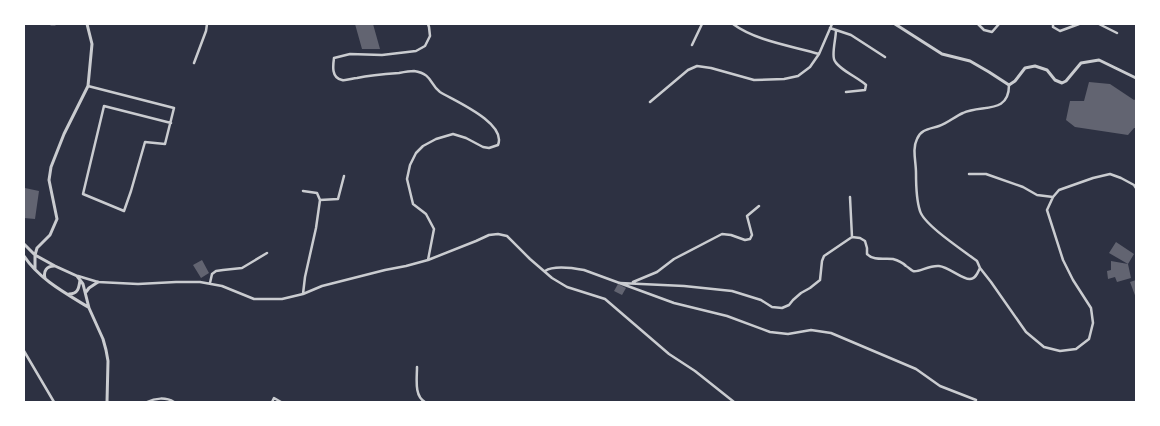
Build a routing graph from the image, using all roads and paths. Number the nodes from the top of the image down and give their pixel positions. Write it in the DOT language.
graph roads {
  1 [pos="87,24"];
  2 [pos="207,24"];
  3 [pos="428,24"];
  4 [pos="702,24"];
  5 [pos="733,24"];
  6 [pos="832,24"];
  7 [pos="895,24"];
  8 [pos="978,24"];
  9 [pos="999,24"];
  10 [pos="1052,24"];
  11 [pos="1079,24"];
  12 [pos="1099,24"];
  13 [pos="830,28"];
  14 [pos="836,30"];
  15 [pos="1117,33"];
  16 [pos="692,45"];
  17 [pos="819,54"];
  18 [pos="885,57"];
  19 [pos="194,63"];
  20 [pos="1136,78"];
  21 [pos="1009,85"];
  22 [pos="88,86"];
  23 [pos="846,92"];
  24 [pos="650,102"];
  25 [pos="171,123"];
  26 [pos="969,174"];
  27 [pos="344,176"];
  28 [pos="1136,188"];
  29 [pos="303,192"];
  30 [pos="850,197"];
  31 [pos="1052,197"];
  32 [pos="320,200"];
  33 [pos="759,206"];
  34 [pos="852,237"];
  35 [pos="24,244"];
  36 [pos="267,253"];
  37 [pos="36,255"];
  38 [pos="24,256"];
  39 [pos="428,260"];
  40 [pos="55,266"];
  41 [pos="980,268"];
  42 [pos="35,269"];
  43 [pos="545,271"];
  44 [pos="45,278"];
  45 [pos="78,278"];
  46 [pos="98,282"];
  47 [pos="620,282"];
  48 [pos="630,282"];
  49 [pos="210,283"];
  50 [pos="85,292"];
  51 [pos="68,294"];
  52 [pos="303,294"];
  53 [pos="89,308"];
  54 [pos="24,351"];
  55 [pos="417,367"];
  56 [pos="151,400"];
  57 [pos="976,400"];
  58 [pos="54,402"];
  59 [pos="107,402"];
  60 [pos="147,402"];
  61 [pos="158,402"];
  62 [pos="174,402"];
  63 [pos="272,402"];
  64 [pos="281,402"];
  65 [pos="425,402"];
  66 [pos="734,402"];
  1 -- 22 [label="street"];
  2 -- 19 [label="street"];
  3 -- 39 [label="street"];
  4 -- 16 [label="street"];
  5 -- 17 [label="street"];
  6 -- 13 [label="street"];
  7 -- 21 [label="street"];
  8 -- 9 [label="street"];
  10 -- 11 [label="street"];
  12 -- 15 [label="street"];
  13 -- 14 [label="street"];
  13 -- 17 [label="street"];
  14 -- 18 [label="street"];
  14 -- 23 [label="street"];
  17 -- 24 [label="street"];
  20 -- 21 [label="street"];
  21 -- 41 [label="street"];
  22 -- 25 [label="street"];
  22 -- 37 [label="street"];
  25 -- 25 [label="street"];
  26 -- 31 [label="street"];
  27 -- 32 [label="street"];
  28 -- 31 [label="street"];
  29 -- 32 [label="street"];
  30 -- 34 [label="street"];
  31 -- 41 [label="street"];
  32 -- 52 [label="street"];
  33 -- 48 [label="street"];
  34 -- 41 [label="street"];
  34 -- 48 [label="street"];
  35 -- 37 [label="street"];
  36 -- 49 [label="street"];
  37 -- 40 [label="street"];
  37 -- 42 [label="street"];
  38 -- 42 [label="street"];
  39 -- 43 [label="street"];
  39 -- 52 [label="street"];
  40 -- 44 [label="street"];
  40 -- 45 [label="street"];
  42 -- 44 [label="street"];
  43 -- 47 [label="street"];
  43 -- 66 [label="street"];
  44 -- 51 [label="street"];
  45 -- 46 [label="street"];
  45 -- 50 [label="street"];
  45 -- 51 [label="street"];
  46 -- 49 [label="street"];
  46 -- 50 [label="street"];
  47 -- 48 [label="street"];
  47 -- 57 [label="street"];
  49 -- 52 [label="street"];
  50 -- 53 [label="street"];
  51 -- 53 [label="street"];
  53 -- 59 [label="street"];
  54 -- 58 [label="street"];
  55 -- 65 [label="street"];
  56 -- 60 [label="street"];
  56 -- 61 [label="street"];
  56 -- 62 [label="street"];
  63 -- 64 [label="street"];
}
